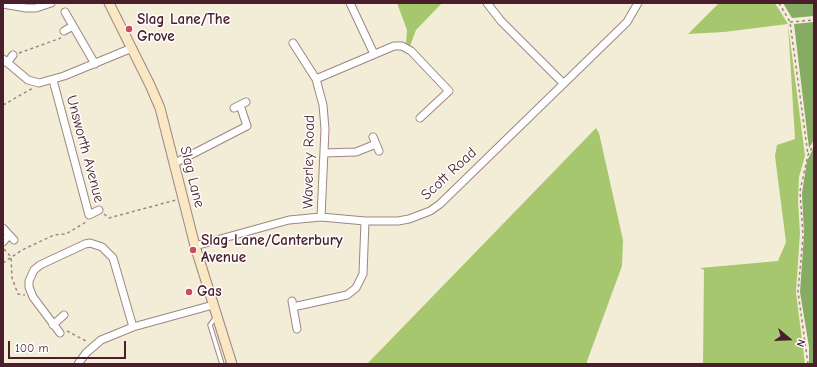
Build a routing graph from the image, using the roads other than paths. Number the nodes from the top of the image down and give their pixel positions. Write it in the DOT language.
graph roads {
  1 [pos="51,3"];
  2 [pos="109,3"];
  3 [pos="350,3"];
  4 [pos="488,3"];
  5 [pos="638,3"];
  6 [pos="3,4"];
  7 [pos="65,12"];
  8 [pos="73,26"];
  9 [pos="64,31"];
  10 [pos="292,43"];
  11 [pos="132,48"];
  12 [pos="374,54"];
  13 [pos="13,55"];
  14 [pos="5,61"];
  15 [pos="95,64"];
  16 [pos="316,79"];
  17 [pos="53,80"];
  18 [pos="562,83"];
  19 [pos="240,105"];
  20 [pos="420,118"];
  21 [pos="373,137"];
  22 [pos="324,153"];
  23 [pos="175,163"];
  24 [pos="100,212"];
  25 [pos="321,217"];
  26 [pos="365,221"];
  27 [pos="3,228"];
  28 [pos="3,242"];
  29 [pos="195,246"];
  30 [pos="213,305"];
  31 [pos="64,315"];
  32 [pos="216,316"];
  33 [pos="53,325"];
  34 [pos="133,327"];
  35 [pos="297,329"];
  36 [pos="60,333"];
  37 [pos="78,364"];
  38 [pos="222,364"];
  39 [pos="232,364"];
  1 -- 6 [label="street"];
  2 -- 11 [label="street, Slag Lane"];
  3 -- 12 [label="street"];
  4 -- 18 [label="street"];
  5 -- 18 [label="street, Scott Road"];
  7 -- 8 [label="street"];
  8 -- 9 [label="street"];
  8 -- 15 [label="street"];
  10 -- 16 [label="street, Waverley Road"];
  11 -- 15 [label="street"];
  11 -- 23 [label="street, Slag Lane"];
  12 -- 16 [label="street"];
  12 -- 20 [label="street"];
  13 -- 14 [label="street"];
  14 -- 17 [label="street"];
  15 -- 17 [label="street"];
  16 -- 22 [label="street, Waverley Road"];
  17 -- 24 [label="street, Unsworth Avenue"];
  18 -- 26 [label="street, Scott Road"];
  19 -- 23 [label="street"];
  21 -- 22 [label="street"];
  22 -- 25 [label="street, Waverley Road"];
  23 -- 29 [label="street, Slag Lane"];
  25 -- 26 [label="street, Scott Road"];
  25 -- 29 [label="street, Scott Road"];
  26 -- 35 [label="street"];
  27 -- 28 [label="street"];
  29 -- 30 [label="street, Slag Lane"];
  30 -- 32 [label="street, Slag Lane"];
  30 -- 34 [label="street"];
  31 -- 33 [label="street"];
  32 -- 38 [label="lane"];
  32 -- 39 [label="street, Slag Lane"];
  33 -- 34 [label="street"];
  33 -- 36 [label="street"];
  34 -- 37 [label="street"];
}
